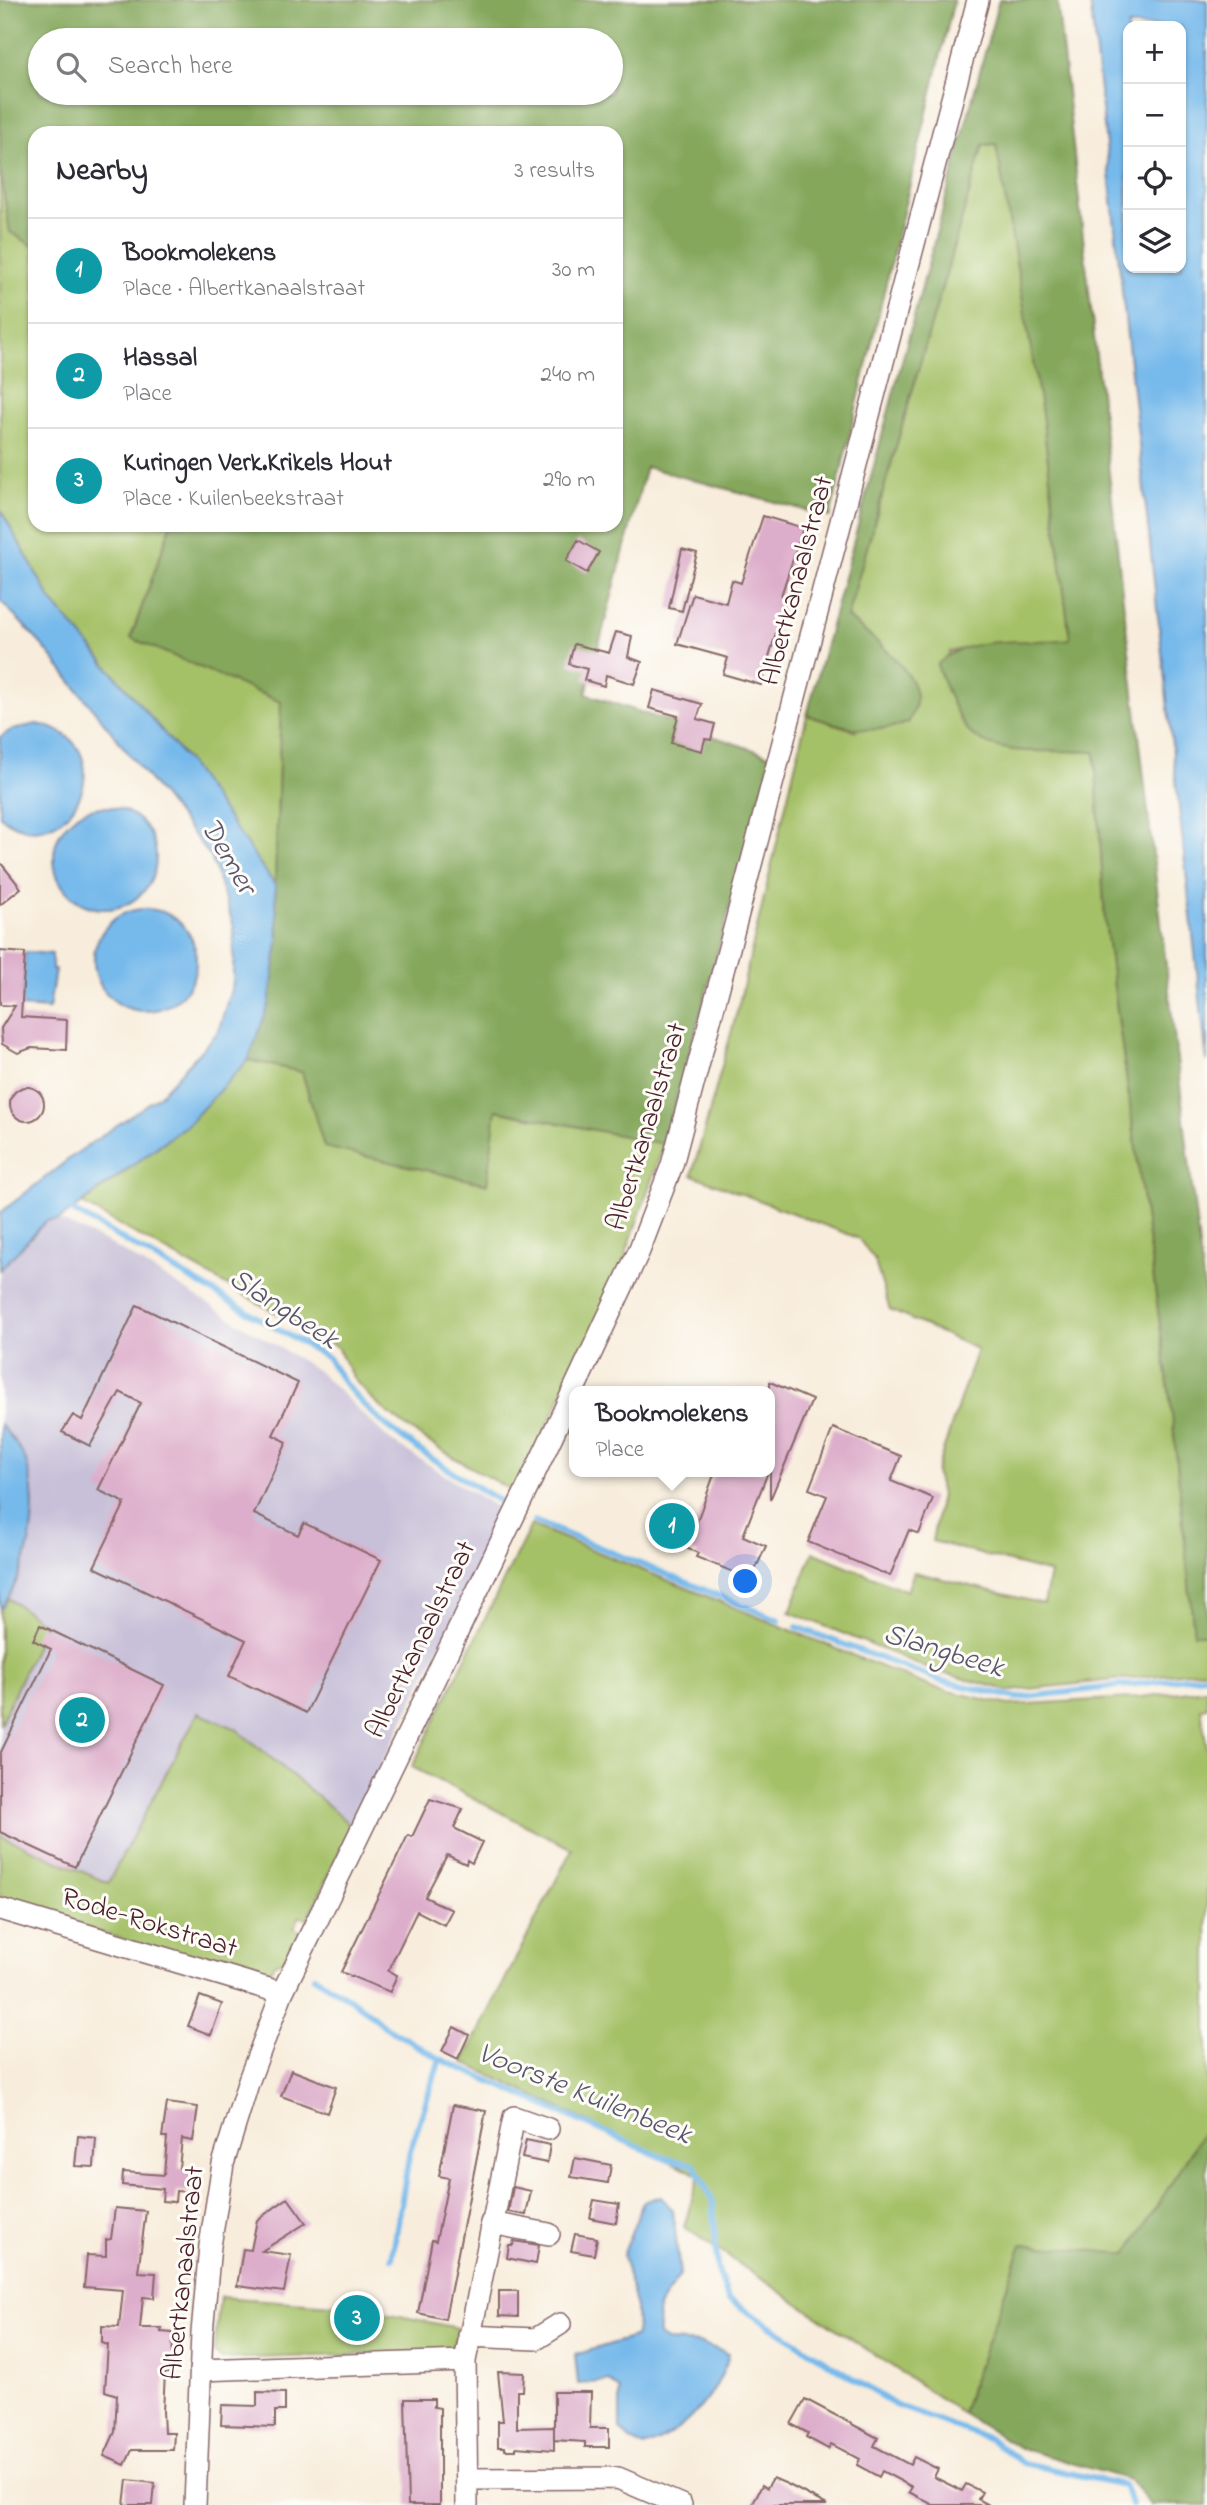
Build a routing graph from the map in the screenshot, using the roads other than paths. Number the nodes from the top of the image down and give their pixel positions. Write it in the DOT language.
graph roads {
  1 [pos="978,0"];
  2 [pos="576,1386"];
  3 [pos="569,1401"];
  4 [pos="0,1909"];
  5 [pos="282,1993"];
  6 [pos="548,2129"];
  7 [pos="491,2223"];
  8 [pos="549,2234"];
  9 [pos="560,2325"];
  10 [pos="469,2336"];
  11 [pos="465,2361"];
  12 [pos="200,2370"];
  13 [pos="467,2479"];
  14 [pos="195,2505"];
  15 [pos="467,2505"];
  16 [pos="681,2505"];
  1 -- 2 [label="street, Albertkanaalstraat"];
  3 -- 5 [label="street, Albertkanaalstraat"];
  4 -- 5 [label="street, Rode-Rokstraat"];
  5 -- 12 [label="street, Albertkanaalstraat"];
  6 -- 7 [label="street"];
  7 -- 8 [label="street"];
  7 -- 10 [label="street"];
  9 -- 10 [label="street"];
  10 -- 11 [label="street"];
  11 -- 12 [label="street"];
  11 -- 13 [label="street"];
  12 -- 14 [label="street, Albertkanaalstraat"];
  13 -- 15 [label="street"];
  13 -- 16 [label="street"];
}
